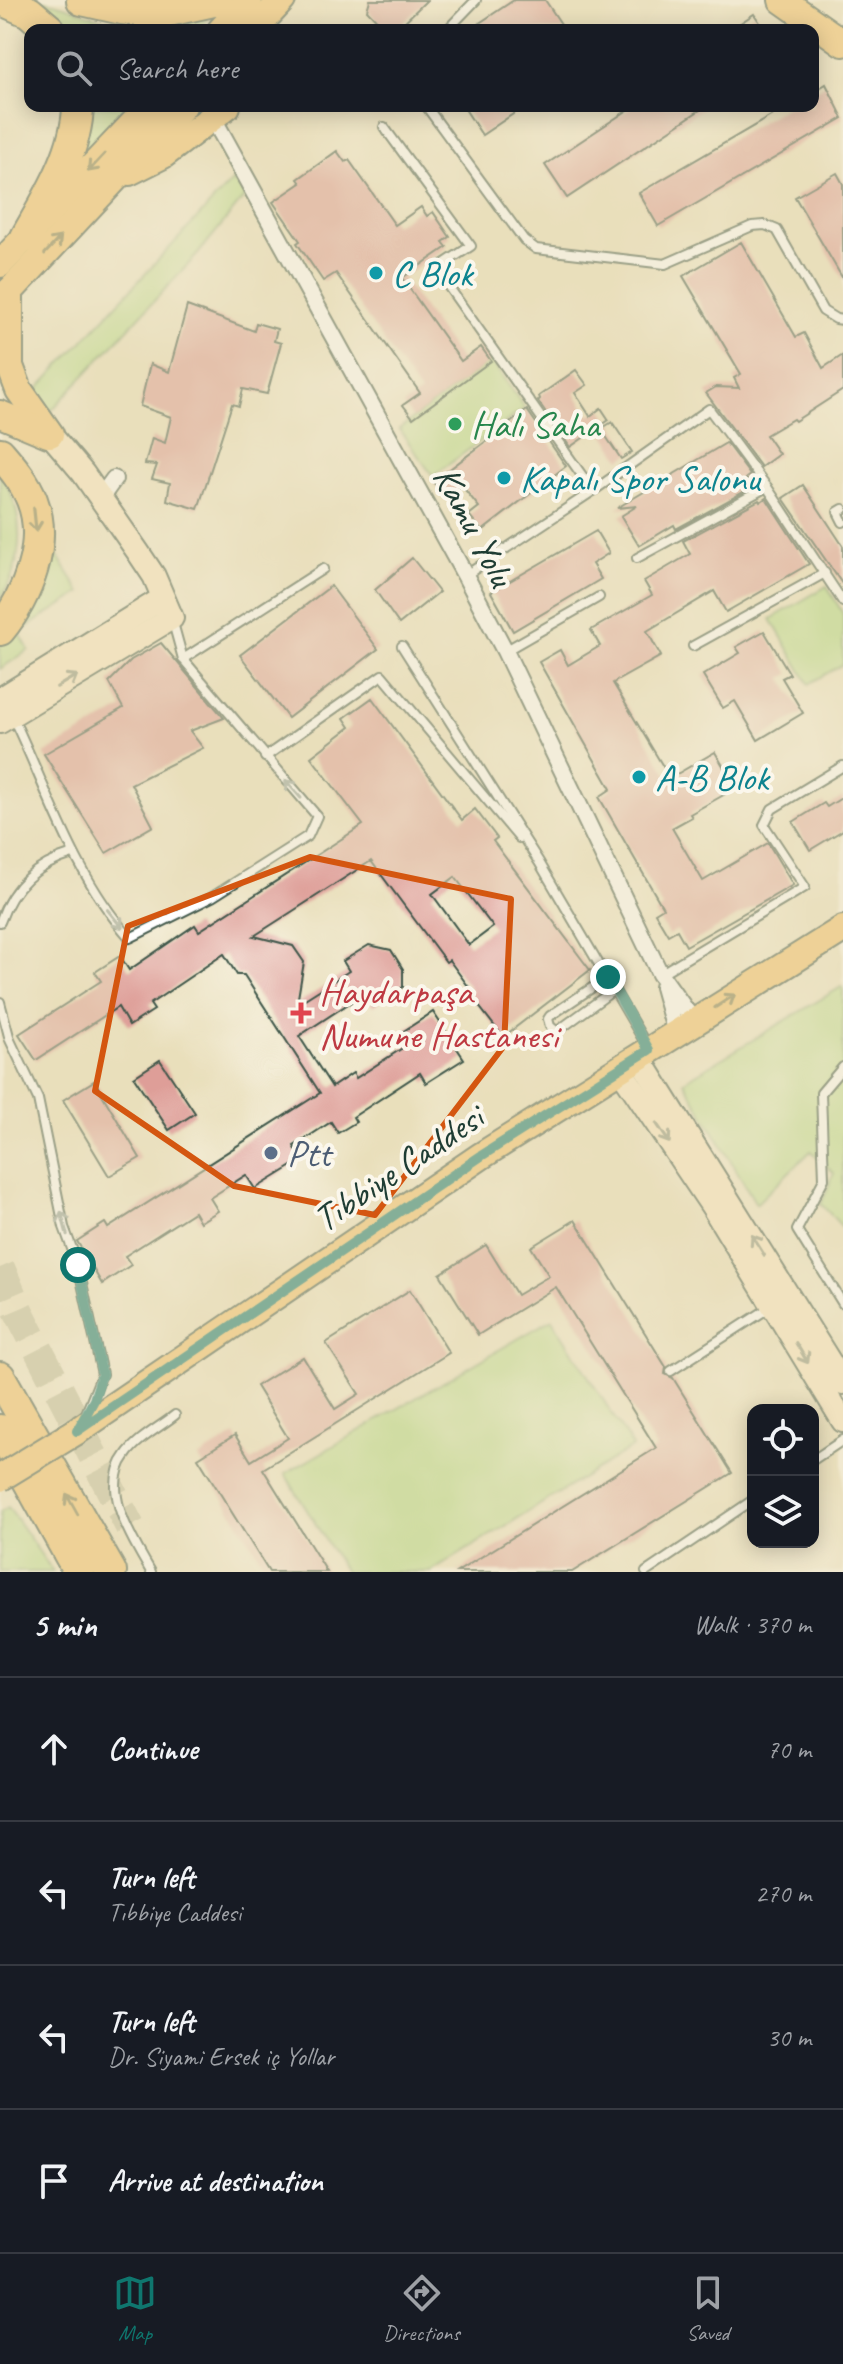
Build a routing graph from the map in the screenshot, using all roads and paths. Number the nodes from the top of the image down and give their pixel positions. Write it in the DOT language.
graph roads {
  1 [pos="2,0"];
  2 [pos="82,0"];
  3 [pos="282,0"];
  4 [pos="476,0"];
  5 [pos="782,0"];
  6 [pos="244,13"];
  7 [pos="43,24"];
  8 [pos="453,24"];
  9 [pos="816,24"];
  10 [pos="819,26"];
  11 [pos="843,43"];
  12 [pos="78,112"];
  13 [pos="144,112"];
  14 [pos="177,112"];
  15 [pos="220,112"];
  16 [pos="430,112"];
  17 [pos="384,127"];
  18 [pos="115,179"];
  19 [pos="26,237"];
  20 [pos="0,264"];
  21 [pos="5,296"];
  22 [pos="843,320"];
  23 [pos="0,414"];
  24 [pos="50,434"];
  25 [pos="0,453"];
  26 [pos="767,487"];
  27 [pos="593,491"];
  28 [pos="843,509"];
  29 [pos="843,522"];
  30 [pos="637,558"];
  31 [pos="323,569"];
  32 [pos="825,573"];
  33 [pos="465,575"];
  34 [pos="599,597"];
  35 [pos="843,602"];
  36 [pos="168,608"];
  37 [pos="0,630"];
  38 [pos="402,646"];
  39 [pos="693,646"];
  40 [pos="505,651"];
  41 [pos="183,659"];
  42 [pos="3,708"];
  43 [pos="265,757"];
  44 [pos="843,766"];
  45 [pos="73,854"];
  46 [pos="539,862"];
  47 [pos="0,922"];
  48 [pos="843,929"];
  49 [pos="660,974"];
  50 [pos="608,977"];
  51 [pos="615,989"];
  52 [pos="0,1002"];
  53 [pos="685,1027"];
  54 [pos="636,1059"];
  55 [pos="843,1067"];
  56 [pos="843,1304"];
  57 [pos="772,1306"];
  58 [pos="671,1371"];
  59 [pos="0,1377"];
  60 [pos="843,1383"];
  61 [pos="175,1415"];
  62 [pos="843,1421"];
  63 [pos="0,1430"];
  64 [pos="77,1431"];
  65 [pos="843,1440"];
  66 [pos="819,1456"];
  67 [pos="0,1478"];
  68 [pos="747,1504"];
  69 [pos="79,1572"];
  70 [pos="111,1572"];
  71 [pos="151,1572"];
  72 [pos="646,1572"];
  1 -- 7 [label="highway"];
  2 -- 6 [label="highway"];
  3 -- 6 [label="main road"];
  4 -- 8 [label="lane"];
  5 -- 9 [label="main road"];
  10 -- 11 [label="main road"];
  12 -- 19 [label="highway"];
  13 -- 19 [label="main road, one-way"];
  14 -- 18 [label="main road"];
  15 -- 18 [label="main road"];
  15 -- 33 [label="street, Kamu Yolu"];
  16 -- 22 [label="lane"];
  17 -- 27 [label="lane"];
  21 -- 18 [label="main road, one-way"];
  19 -- 20 [label="main road"];
  21 -- 24 [label="main road"];
  23 -- 24 [label="main road"];
  24 -- 36 [label="street"];
  25 -- 37 [label="highway, one-way"];
  26 -- 27 [label="lane"];
  26 -- 30 [label="lane"];
  26 -- 32 [label="lane"];
  27 -- 33 [label="lane"];
  28 -- 29 [label="lane"];
  31 -- 41 [label="lane"];
  32 -- 35 [label="lane"];
  32 -- 39 [label="lane"];
  33 -- 40 [label="street, Kamu Yolu"];
  34 -- 40 [label="lane"];
  36 -- 41 [label="lane"];
  36 -- 42 [label="street"];
  38 -- 46 [label="lane"];
  40 -- 49 [label="street, Kamu Yolu"];
  41 -- 43 [label="lane"];
  42 -- 45 [label="lane"];
  45 -- 43 [label="lane, one-way"];
  43 -- 46 [label="lane"];
  44 -- 49 [label="lane"];
  45 -- 47 [label="lane"];
  46 -- 50 [label="lane"];
  53 -- 48 [label="main road, Tıbbiye Caddesi, one-way"];
  49 -- 53 [label="street, Kamu Yolu"];
  50 -- 51 [label="lane"];
  50 -- 51 [label="lane"];
  51 -- 54 [label="lane"];
  64 -- 52 [label="lane, one-way"];
  53 -- 54 [label="main road, Tıbbiye Caddesi"];
  54 -- 57 [label="street, one-way"];
  60 -- 54 [label="street, one-way"];
  54 -- 64 [label="main road, Tıbbiye Caddesi"];
  55 -- 56 [label="lane"];
  57 -- 58 [label="lane"];
  57 -- 62 [label="street, one-way"];
  70 -- 59 [label="highway, one-way"];
  61 -- 71 [label="lane"];
  63 -- 69 [label="highway"];
  64 -- 67 [label="main road, Tıbbiye Caddesi, bridge"];
  65 -- 66 [label="lane"];
  68 -- 72 [label="lane"];
}
